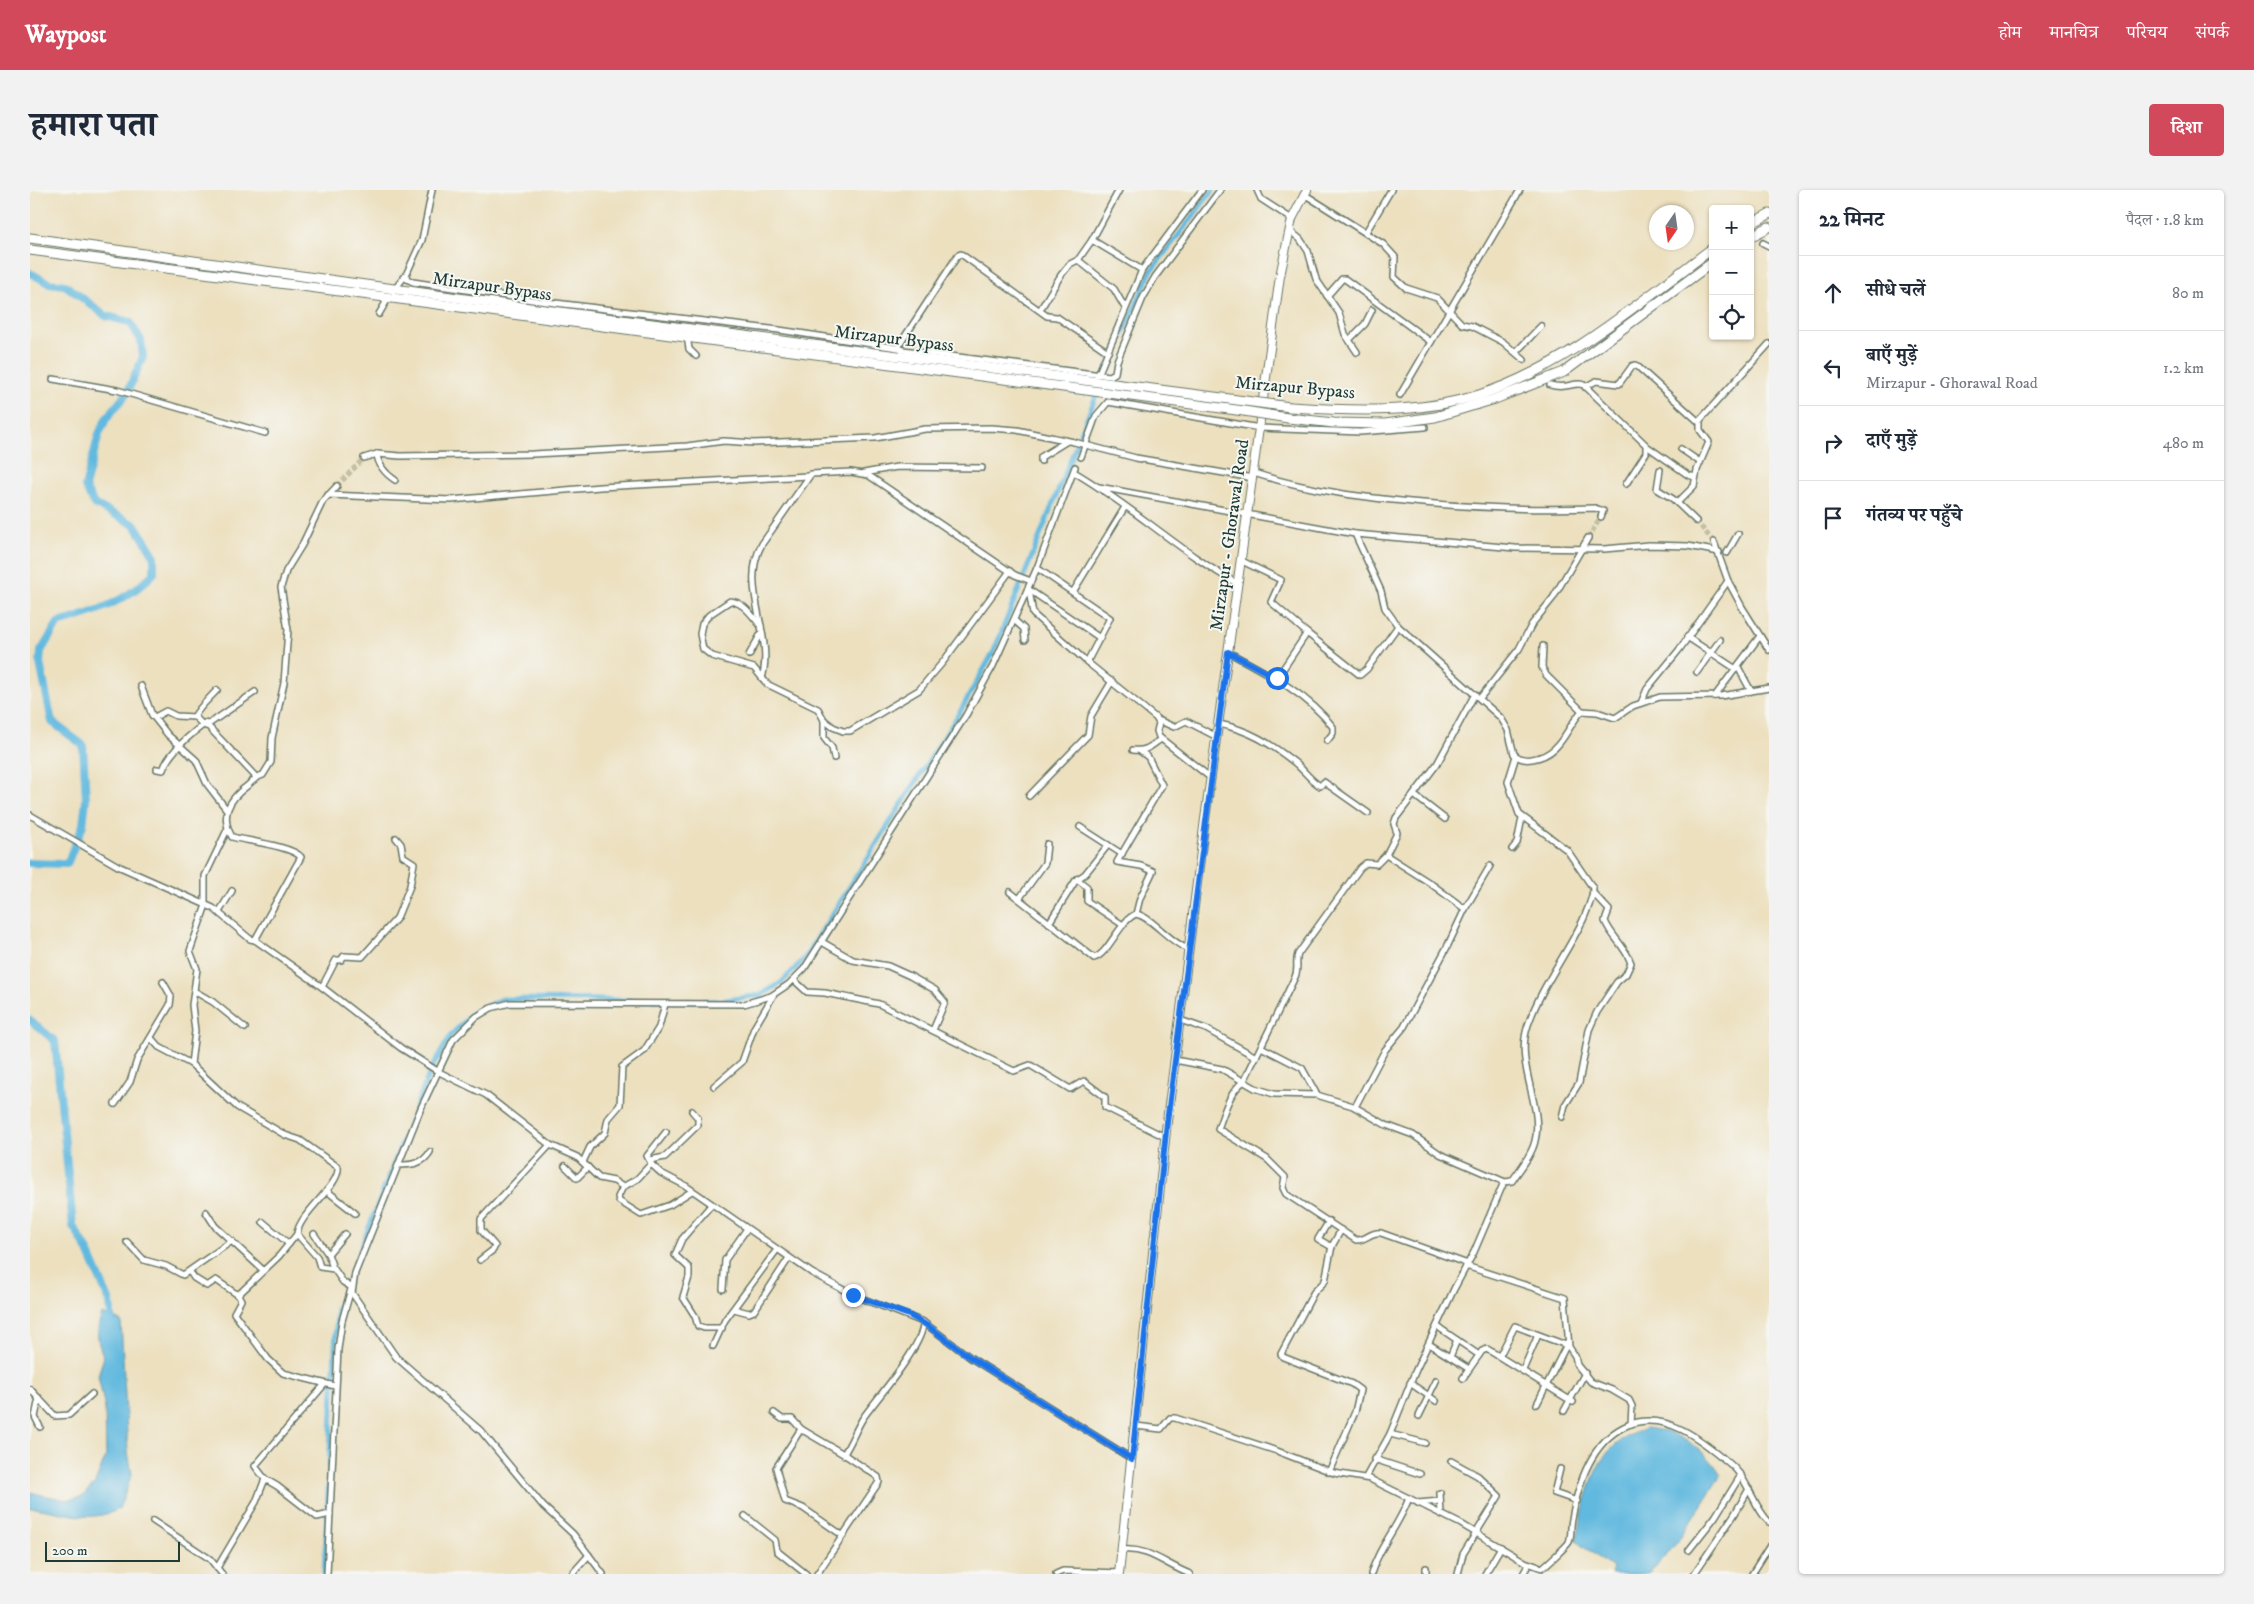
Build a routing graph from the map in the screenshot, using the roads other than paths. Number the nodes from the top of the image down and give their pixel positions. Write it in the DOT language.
graph roads {
  1 [pos="432,190"];
  2 [pos="1119,190"];
  3 [pos="1202,190"];
  4 [pos="1220,190"];
  5 [pos="1257,190"];
  6 [pos="1391,190"];
  7 [pos="1520,190"];
  8 [pos="1305,192"];
  9 [pos="1769,214"];
  10 [pos="1292,219"];
  11 [pos="1754,222"];
  12 [pos="1769,226"];
  13 [pos="1289,230"];
  14 [pos="1366,232"];
  15 [pos="1754,235"];
  16 [pos="30,238"];
  17 [pos="1092,240"];
  18 [pos="1763,242"];
  19 [pos="1769,246"];
  20 [pos="30,250"];
  21 [pos="1710,250"];
  22 [pos="1078,260"];
  23 [pos="1709,265"];
  24 [pos="1142,270"];
  25 [pos="406,275"];
  26 [pos="394,290"];
  27 [pos="1327,296"];
  28 [pos="388,298"];
  29 [pos="1125,308"];
  30 [pos="1040,310"];
  31 [pos="1372,310"];
  32 [pos="1449,312"];
  33 [pos="379,314"];
  34 [pos="1541,326"];
  35 [pos="684,328"];
  36 [pos="687,337"];
  37 [pos="1350,339"];
  38 [pos="1431,342"];
  39 [pos="1769,344"];
  40 [pos="898,348"];
  41 [pos="1108,352"];
  42 [pos="1356,352"];
  43 [pos="1516,352"];
  44 [pos="696,356"];
  45 [pos="1524,360"];
  46 [pos="1100,375"];
  47 [pos="53,379"];
  48 [pos="1550,386"];
  49 [pos="1585,387"];
  50 [pos="1400,395"];
  51 [pos="1699,422"];
  52 [pos="1425,427"];
  53 [pos="1260,428"];
  54 [pos="266,433"];
  55 [pos="1068,441"];
  56 [pos="1083,446"];
  57 [pos="1648,447"];
  58 [pos="1681,449"];
  59 [pos="377,454"];
  60 [pos="1080,457"];
  61 [pos="364,458"];
  62 [pos="1041,461"];
  63 [pos="1700,462"];
  64 [pos="982,468"];
  65 [pos="1660,470"];
  66 [pos="864,473"];
  67 [pos="1254,475"];
  68 [pos="808,476"];
  69 [pos="1695,477"];
  70 [pos="395,480"];
  71 [pos="1626,484"];
  72 [pos="337,486"];
  73 [pos="1099,487"];
  74 [pos="328,495"];
  75 [pos="1677,503"];
  76 [pos="1125,506"];
  77 [pos="1248,515"];
  78 [pos="1601,517"];
  79 [pos="1696,521"];
  80 [pos="1356,534"];
  81 [pos="1738,534"];
  82 [pos="1588,538"];
  83 [pos="1714,542"];
  84 [pos="1582,548"];
  85 [pos="1719,552"];
  86 [pos="1727,553"];
  87 [pos="1242,561"];
  88 [pos="1037,568"];
  89 [pos="1010,571"];
  90 [pos="1028,580"];
  91 [pos="1728,581"];
  92 [pos="1238,584"];
  93 [pos="1028,589"];
  94 [pos="1073,592"];
  95 [pos="1014,620"];
  96 [pos="1398,626"];
  97 [pos="761,629"];
  98 [pos="1307,633"];
  99 [pos="1760,636"];
  100 [pos="1100,638"];
  101 [pos="1687,638"];
  102 [pos="1025,640"];
  103 [pos="1720,640"];
  104 [pos="1543,646"];
  105 [pos="1769,650"];
  106 [pos="1228,652"];
  107 [pos="1712,653"];
  108 [pos="749,655"];
  109 [pos="1087,662"];
  110 [pos="1737,668"];
  111 [pos="1698,672"];
  112 [pos="762,678"];
  113 [pos="1277,678"];
  114 [pos="1112,681"];
  115 [pos="141,686"];
  116 [pos="1769,688"];
  117 [pos="217,690"];
  118 [pos="1751,691"];
  119 [pos="255,692"];
  120 [pos="1477,696"];
  121 [pos="1716,696"];
  122 [pos="1641,703"];
  123 [pos="1582,711"];
  124 [pos="153,716"];
  125 [pos="194,717"];
  126 [pos="824,720"];
  127 [pos="1158,720"];
  128 [pos="1219,724"];
  129 [pos="205,725"];
  130 [pos="1218,737"];
  131 [pos="1161,739"];
  132 [pos="1327,741"];
  133 [pos="182,746"];
  134 [pos="1132,750"];
  135 [pos="1140,751"];
  136 [pos="1516,756"];
  137 [pos="834,758"];
  138 [pos="157,769"];
  139 [pos="256,777"];
  140 [pos="1211,778"];
  141 [pos="1414,795"];
  142 [pos="1029,796"];
  143 [pos="228,810"];
  144 [pos="1368,813"];
  145 [pos="30,815"];
  146 [pos="1522,818"];
  147 [pos="1445,819"];
  148 [pos="1080,826"];
  149 [pos="227,830"];
  150 [pos="396,838"];
  151 [pos="1047,844"];
  152 [pos="1108,845"];
  153 [pos="1512,848"];
  154 [pos="1122,854"];
  155 [pos="1386,855"];
  156 [pos="1490,866"];
  157 [pos="1077,879"];
  158 [pos="232,891"];
  159 [pos="1010,892"];
  160 [pos="1593,893"];
  161 [pos="1019,899"];
  162 [pos="206,904"];
  163 [pos="1465,909"];
  164 [pos="219,912"];
  165 [pos="1136,914"];
  166 [pos="1049,923"];
  167 [pos="1123,926"];
  168 [pos="256,940"];
  169 [pos="822,942"];
  170 [pos="1188,949"];
  171 [pos="794,980"];
  172 [pos="163,982"];
  173 [pos="322,987"];
  174 [pos="194,991"];
  175 [pos="774,994"];
  176 [pos="664,1004"];
  177 [pos="1180,1020"];
  178 [pos="245,1028"];
  179 [pos="933,1030"];
  180 [pos="151,1038"];
  181 [pos="1261,1047"];
  182 [pos="1256,1057"];
  183 [pos="1175,1060"];
  184 [pos="191,1064"];
  185 [pos="437,1071"];
  186 [pos="1244,1081"];
  187 [pos="714,1086"];
  188 [pos="1317,1095"];
  189 [pos="115,1104"];
  190 [pos="1354,1107"];
  191 [pos="692,1111"];
  192 [pos="1562,1117"];
  193 [pos="666,1132"];
  194 [pos="1165,1137"];
  195 [pos="550,1145"];
  196 [pos="430,1152"];
  197 [pos="583,1162"];
  198 [pos="651,1162"];
  199 [pos="398,1165"];
  200 [pos="566,1166"];
  201 [pos="588,1167"];
  202 [pos="1504,1182"];
  203 [pos="623,1187"];
  204 [pos="327,1191"];
  205 [pos="692,1191"];
  206 [pos="711,1204"];
  207 [pos="206,1212"];
  208 [pos="355,1213"];
  209 [pos="263,1222"];
  210 [pos="1329,1222"];
  211 [pos="746,1230"];
  212 [pos="1341,1230"];
  213 [pos="297,1234"];
  214 [pos="314,1234"];
  215 [pos="345,1234"];
  216 [pos="232,1241"];
  217 [pos="127,1242"];
  218 [pos="289,1244"];
  219 [pos="1332,1248"];
  220 [pos="776,1251"];
  221 [pos="328,1254"];
  222 [pos="789,1258"];
  223 [pos="480,1260"];
  224 [pos="1467,1265"];
  225 [pos="332,1268"];
  226 [pos="264,1270"];
  227 [pos="190,1272"];
  228 [pos="349,1286"];
  229 [pos="723,1289"];
  230 [pos="238,1295"];
  231 [pos="734,1309"];
  232 [pos="922,1322"];
  233 [pos="1438,1327"];
  234 [pos="722,1328"];
  235 [pos="1538,1334"];
  236 [pos="1457,1340"];
  237 [pos="1567,1343"];
  238 [pos="1430,1344"];
  239 [pos="713,1346"];
  240 [pos="1480,1355"];
  241 [pos="1500,1355"];
  242 [pos="1450,1357"];
  243 [pos="1469,1369"];
  244 [pos="1522,1370"];
  245 [pos="1585,1373"];
  246 [pos="1463,1378"];
  247 [pos="1436,1381"];
  248 [pos="1410,1382"];
  249 [pos="325,1385"];
  250 [pos="1546,1385"];
  251 [pos="334,1386"];
  252 [pos="30,1389"];
  253 [pos="92,1394"];
  254 [pos="1428,1395"];
  255 [pos="39,1398"];
  256 [pos="1436,1401"];
  257 [pos="1571,1401"];
  258 [pos="1537,1404"];
  259 [pos="1564,1411"];
  260 [pos="774,1413"];
  261 [pos="1419,1416"];
  262 [pos="1631,1424"];
  263 [pos="1136,1426"];
  264 [pos="40,1427"];
  265 [pos="803,1431"];
  266 [pos="1390,1434"];
  267 [pos="1426,1443"];
  268 [pos="845,1455"];
  269 [pos="1132,1459"];
  270 [pos="1374,1459"];
  271 [pos="1451,1461"];
  272 [pos="1560,1468"];
  273 [pos="1328,1472"];
  274 [pos="1420,1474"];
  275 [pos="1741,1476"];
  276 [pos="1366,1477"];
  277 [pos="265,1479"];
  278 [pos="1749,1489"];
  279 [pos="1440,1492"];
  280 [pos="1409,1498"];
  281 [pos="1440,1501"];
  282 [pos="1577,1501"];
  283 [pos="1418,1503"];
  284 [pos="327,1514"];
  285 [pos="1441,1514"];
  286 [pos="745,1516"];
  287 [pos="153,1521"];
  288 [pos="1769,1522"];
  289 [pos="1476,1533"];
  290 [pos="842,1536"];
  291 [pos="1501,1547"];
  292 [pos="1769,1547"];
  293 [pos="1122,1550"];
  294 [pos="1690,1550"];
  295 [pos="589,1555"];
  296 [pos="1529,1564"];
  297 [pos="217,1568"];
  298 [pos="1544,1568"];
  299 [pos="1120,1573"];
  300 [pos="222,1574"];
  301 [pos="327,1574"];
  302 [pos="572,1574"];
  303 [pos="603,1574"];
  304 [pos="806,1574"];
  305 [pos="816,1574"];
  306 [pos="1056,1574"];
  307 [pos="1190,1574"];
  308 [pos="1371,1574"];
  309 [pos="1458,1574"];
  310 [pos="1485,1574"];
  311 [pos="1523,1574"];
  312 [pos="1541,1574"];
  313 [pos="1694,1574"];
  314 [pos="1752,1574"];
  1 -- 25 [label="street"];
  2 -- 17 [label="street"];
  3 -- 24 [label="street"];
  4 -- 46 [label="street"];
  5 -- 10 [label="street"];
  6 -- 14 [label="street"];
  7 -- 32 [label="street"];
  8 -- 10 [label="main road, Mirzapur - Ghorawal Road"];
  8 -- 14 [label="street"];
  9 -- 11 [label="highway"];
  10 -- 13 [label="main road, Mirzapur - Ghorawal Road"];
  12 -- 15 [label="highway"];
  13 -- 27 [label="street"];
  13 -- 53 [label="main road, Mirzapur - Ghorawal Road"];
  14 -- 32 [label="street"];
  16 -- 26 [label="highway, Mirzapur Bypass"];
  17 -- 22 [label="street"];
  17 -- 24 [label="street"];
  18 -- 19 [label="street"];
  20 -- 28 [label="highway, Mirzapur Bypass"];
  21 -- 35 [label="highway, Mirzapur Bypass, bridge"];
  22 -- 29 [label="street"];
  22 -- 30 [label="street"];
  23 -- 36 [label="highway, Mirzapur Bypass, bridge"];
  24 -- 29 [label="street"];
  25 -- 26 [label="street"];
  25 -- 40 [label="street"];
  26 -- 28 [label="street"];
  26 -- 35 [label="highway, Mirzapur Bypass"];
  27 -- 37 [label="street"];
  27 -- 38 [label="street"];
  28 -- 33 [label="street"];
  28 -- 36 [label="highway, Mirzapur Bypass"];
  29 -- 41 [label="street"];
  30 -- 40 [label="street"];
  30 -- 41 [label="street"];
  31 -- 37 [label="street"];
  32 -- 38 [label="street"];
  32 -- 43 [label="street"];
  34 -- 43 [label="street"];
  35 -- 36 [label="street"];
  36 -- 44 [label="street"];
  37 -- 42 [label="street"];
  38 -- 50 [label="street"];
  39 -- 51 [label="street"];
  40 -- 46 [label="street"];
  41 -- 46 [label="street"];
  43 -- 45 [label="street"];
  47 -- 54 [label="street"];
  48 -- 49 [label="street"];
  49 -- 51 [label="street"];
  49 -- 57 [label="street"];
  51 -- 63 [label="street"];
  52 -- 53 [label="street"];
  53 -- 56 [label="street"];
  53 -- 67 [label="main road, Mirzapur - Ghorawal Road"];
  55 -- 56 [label="street"];
  55 -- 59 [label="street"];
  55 -- 62 [label="street"];
  56 -- 60 [label="street"];
  56 -- 67 [label="street"];
  57 -- 69 [label="street"];
  57 -- 71 [label="street"];
  58 -- 63 [label="street"];
  59 -- 61 [label="street"];
  59 -- 70 [label="street"];
  63 -- 69 [label="street"];
  64 -- 66 [label="street"];
  65 -- 75 [label="street"];
  66 -- 68 [label="street"];
  66 -- 89 [label="street"];
  67 -- 77 [label="main road, Mirzapur - Ghorawal Road"];
  67 -- 78 [label="street"];
  68 -- 74 [label="street"];
  68 -- 97 [label="street"];
  69 -- 75 [label="street"];
  72 -- 74 [label="street"];
  73 -- 76 [label="street"];
  73 -- 77 [label="street"];
  73 -- 88 [label="street"];
  74 -- 139 [label="street"];
  75 -- 79 [label="street"];
  76 -- 92 [label="street"];
  76 -- 94 [label="street"];
  77 -- 80 [label="street"];
  77 -- 87 [label="main road, Mirzapur - Ghorawal Road"];
  80 -- 84 [label="street"];
  80 -- 96 [label="street"];
  81 -- 86 [label="street"];
  82 -- 84 [label="street"];
  83 -- 85 [label="street"];
  84 -- 85 [label="street"];
  84 -- 120 [label="street"];
  85 -- 91 [label="street"];
  87 -- 92 [label="main road, Mirzapur - Ghorawal Road"];
  87 -- 98 [label="street"];
  88 -- 90 [label="street"];
  88 -- 94 [label="street"];
  89 -- 90 [label="street"];
  89 -- 126 [label="street"];
  90 -- 93 [label="street"];
  91 -- 99 [label="street"];
  91 -- 101 [label="street"];
  92 -- 106 [label="main road, Mirzapur - Ghorawal Road"];
  93 -- 95 [label="street"];
  93 -- 100 [label="street"];
  93 -- 109 [label="street"];
  94 -- 100 [label="street"];
  95 -- 102 [label="street"];
  95 -- 169 [label="street"];
  96 -- 98 [label="street"];
  96 -- 120 [label="street"];
  97 -- 108 [label="street"];
  97 -- 112 [label="street"];
  97 -- 112 [label="street"];
  98 -- 113 [label="street"];
  99 -- 105 [label="street"];
  99 -- 110 [label="street"];
  100 -- 109 [label="street"];
  101 -- 107 [label="street"];
  101 -- 122 [label="street"];
  103 -- 107 [label="street"];
  104 -- 123 [label="street"];
  106 -- 113 [label="street"];
  106 -- 128 [label="main road, Mirzapur - Ghorawal Road"];
  107 -- 110 [label="street"];
  107 -- 111 [label="street"];
  109 -- 114 [label="street"];
  110 -- 118 [label="street"];
  110 -- 121 [label="street"];
  112 -- 126 [label="street"];
  113 -- 132 [label="street"];
  114 -- 127 [label="street"];
  114 -- 142 [label="street"];
  115 -- 124 [label="street"];
  116 -- 118 [label="street"];
  117 -- 125 [label="street"];
  118 -- 121 [label="street"];
  119 -- 129 [label="street"];
  120 -- 136 [label="street"];
  120 -- 141 [label="street"];
  121 -- 122 [label="street"];
  122 -- 123 [label="street"];
  123 -- 136 [label="street"];
  124 -- 125 [label="street"];
  124 -- 133 [label="street"];
  125 -- 129 [label="street"];
  126 -- 137 [label="street"];
  127 -- 130 [label="street"];
  127 -- 131 [label="street"];
  128 -- 130 [label="main road, Mirzapur - Ghorawal Road"];
  128 -- 144 [label="street"];
  129 -- 133 [label="street"];
  129 -- 139 [label="street"];
  130 -- 140 [label="main road, Mirzapur - Ghorawal Road"];
  131 -- 135 [label="street"];
  131 -- 140 [label="street"];
  133 -- 138 [label="street"];
  133 -- 143 [label="street"];
  134 -- 135 [label="street"];
  135 -- 154 [label="street"];
  136 -- 146 [label="street"];
  139 -- 143 [label="street"];
  140 -- 170 [label="main road, Mirzapur - Ghorawal Road"];
  141 -- 147 [label="street"];
  141 -- 155 [label="street"];
  143 -- 149 [label="street"];
  145 -- 162 [label="street"];
  146 -- 153 [label="street"];
  146 -- 160 [label="street"];
  148 -- 152 [label="street"];
  149 -- 162 [label="street"];
  149 -- 168 [label="street"];
  150 -- 173 [label="street"];
  151 -- 161 [label="street"];
  152 -- 154 [label="street"];
  152 -- 157 [label="street"];
  154 -- 165 [label="street"];
  155 -- 163 [label="street"];
  155 -- 181 [label="street"];
  156 -- 163 [label="street"];
  157 -- 166 [label="street"];
  157 -- 167 [label="street"];
  158 -- 164 [label="street"];
  159 -- 161 [label="street"];
  160 -- 192 [label="street"];
  160 -- 202 [label="street"];
  161 -- 166 [label="street"];
  162 -- 164 [label="street"];
  162 -- 174 [label="street"];
  163 -- 190 [label="street"];
  164 -- 168 [label="street"];
  165 -- 167 [label="street"];
  165 -- 170 [label="street"];
  166 -- 167 [label="street"];
  168 -- 173 [label="street"];
  169 -- 171 [label="street"];
  169 -- 179 [label="street"];
  170 -- 177 [label="main road, Mirzapur - Ghorawal Road"];
  171 -- 175 [label="street"];
  171 -- 179 [label="street"];
  172 -- 180 [label="street"];
  173 -- 185 [label="street"];
  174 -- 178 [label="street"];
  174 -- 184 [label="street"];
  175 -- 176 [label="street"];
  175 -- 187 [label="street"];
  176 -- 185 [label="street"];
  176 -- 197 [label="street"];
  177 -- 182 [label="street"];
  177 -- 183 [label="main road, Mirzapur - Ghorawal Road"];
  179 -- 194 [label="street"];
  180 -- 184 [label="street"];
  180 -- 189 [label="street"];
  181 -- 182 [label="street"];
  181 -- 188 [label="street"];
  182 -- 186 [label="street"];
  183 -- 186 [label="street"];
  183 -- 194 [label="main road, Mirzapur - Ghorawal Road"];
  184 -- 204 [label="street"];
  185 -- 195 [label="street"];
  185 -- 199 [label="street"];
  186 -- 188 [label="street"];
  186 -- 210 [label="street"];
  188 -- 190 [label="street"];
  190 -- 202 [label="street"];
  191 -- 198 [label="street"];
  193 -- 198 [label="street"];
  194 -- 263 [label="main road, Mirzapur - Ghorawal Road"];
  195 -- 197 [label="street"];
  195 -- 223 [label="street"];
  196 -- 199 [label="street"];
  197 -- 201 [label="street"];
  198 -- 203 [label="street"];
  198 -- 205 [label="street"];
  199 -- 228 [label="street"];
  200 -- 201 [label="street"];
  201 -- 203 [label="street"];
  202 -- 224 [label="street"];
  203 -- 205 [label="street"];
  204 -- 208 [label="street"];
  204 -- 213 [label="street"];
  205 -- 206 [label="street"];
  206 -- 211 [label="street"];
  206 -- 234 [label="street"];
  207 -- 216 [label="street"];
  209 -- 218 [label="street"];
  210 -- 212 [label="street"];
  210 -- 219 [label="street"];
  211 -- 220 [label="street"];
  211 -- 229 [label="street"];
  212 -- 219 [label="street"];
  212 -- 224 [label="street"];
  213 -- 218 [label="street"];
  213 -- 225 [label="street"];
  214 -- 221 [label="street"];
  215 -- 221 [label="street"];
  216 -- 226 [label="street"];
  216 -- 227 [label="street"];
  217 -- 227 [label="street"];
  218 -- 226 [label="street"];
  219 -- 273 [label="street"];
  220 -- 222 [label="street"];
  220 -- 231 [label="street"];
  221 -- 225 [label="street"];
  222 -- 231 [label="street"];
  222 -- 232 [label="street"];
  224 -- 233 [label="street"];
  224 -- 237 [label="street"];
  225 -- 228 [label="street"];
  226 -- 230 [label="street"];
  227 -- 230 [label="street"];
  228 -- 251 [label="street"];
  228 -- 295 [label="street"];
  230 -- 249 [label="street"];
  231 -- 234 [label="street"];
  232 -- 268 [label="street"];
  232 -- 269 [label="street"];
  233 -- 236 [label="street"];
  233 -- 238 [label="street"];
  234 -- 239 [label="street"];
  235 -- 237 [label="street"];
  235 -- 241 [label="street"];
  235 -- 244 [label="street"];
  236 -- 240 [label="street"];
  236 -- 242 [label="street"];
  237 -- 245 [label="street"];
  237 -- 250 [label="street"];
  238 -- 242 [label="street"];
  238 -- 248 [label="street"];
  240 -- 241 [label="street"];
  240 -- 243 [label="street"];
  241 -- 244 [label="street"];
  242 -- 243 [label="street"];
  243 -- 246 [label="street"];
  244 -- 250 [label="street"];
  245 -- 257 [label="street"];
  245 -- 262 [label="street"];
  247 -- 254 [label="street"];
  248 -- 254 [label="street"];
  248 -- 266 [label="street"];
  249 -- 251 [label="street"];
  249 -- 277 [label="street"];
  250 -- 257 [label="street"];
  250 -- 258 [label="street"];
  251 -- 284 [label="street"];
  252 -- 255 [label="street"];
  253 -- 255 [label="street"];
  254 -- 256 [label="street"];
  254 -- 261 [label="street"];
  255 -- 264 [label="street"];
  257 -- 259 [label="street"];
  260 -- 265 [label="street"];
  262 -- 275 [label="street"];
  262 -- 282 [label="street"];
  263 -- 269 [label="main road, Mirzapur - Ghorawal Road"];
  263 -- 273 [label="street"];
  265 -- 268 [label="street"];
  265 -- 290 [label="street"];
  266 -- 267 [label="street"];
  266 -- 270 [label="street"];
  268 -- 290 [label="street"];
  269 -- 293 [label="main road, Mirzapur - Ghorawal Road"];
  270 -- 274 [label="street"];
  270 -- 276 [label="street"];
  271 -- 289 [label="street"];
  272 -- 282 [label="street"];
  273 -- 276 [label="street"];
  275 -- 278 [label="street"];
  275 -- 294 [label="street"];
  276 -- 280 [label="street"];
  277 -- 284 [label="street"];
  277 -- 297 [label="street"];
  278 -- 288 [label="street"];
  278 -- 313 [label="street"];
  279 -- 281 [label="street"];
  280 -- 283 [label="street"];
  280 -- 308 [label="street"];
  281 -- 283 [label="street"];
  281 -- 285 [label="street"];
  282 -- 298 [label="street"];
  283 -- 285 [label="street"];
  284 -- 301 [label="street"];
  285 -- 289 [label="street"];
  286 -- 304 [label="street"];
  287 -- 297 [label="street"];
  289 -- 291 [label="street"];
  289 -- 309 [label="street"];
  290 -- 305 [label="street"];
  291 -- 296 [label="street"];
  291 -- 310 [label="street"];
  292 -- 314 [label="street"];
  293 -- 299 [label="main road, Mirzapur - Ghorawal Road"];
  293 -- 307 [label="street"];
  295 -- 302 [label="street"];
  295 -- 303 [label="street"];
  296 -- 298 [label="street"];
  296 -- 311 [label="street"];
  297 -- 300 [label="street"];
  298 -- 312 [label="street"];
  299 -- 306 [label="street"];
}
